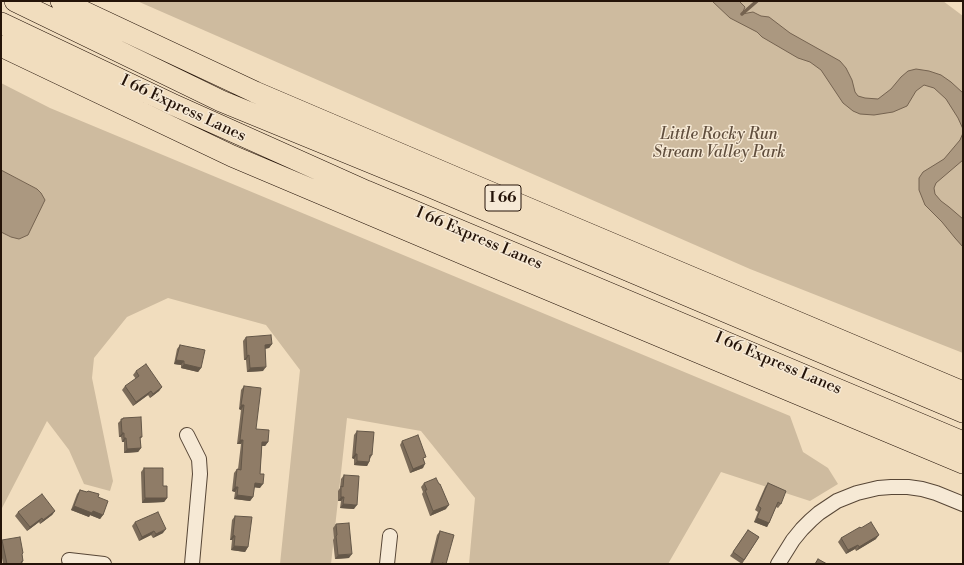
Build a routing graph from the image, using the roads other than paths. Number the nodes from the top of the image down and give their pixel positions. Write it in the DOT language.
graph roads {
  1 [pos="15,1"];
  2 [pos="61,1"];
  3 [pos="1,23"];
  4 [pos="1,46"];
  5 [pos="963,392"];
  6 [pos="963,412"];
  7 [pos="187,435"];
  8 [pos="963,442"];
  9 [pos="963,463"];
  10 [pos="963,504"];
  11 [pos="390,536"];
  12 [pos="69,560"];
  13 [pos="104,564"];
  14 [pos="192,564"];
  15 [pos="387,564"];
  16 [pos="778,564"];
  1 -- 6 [label="highway, I 66 Express Lanes"];
  2 -- 5 [label="highway, I 66"];
  3 -- 8 [label="highway, I 66 Express Lanes"];
  4 -- 9 [label="highway"];
  7 -- 14 [label="street"];
  10 -- 16 [label="street"];
  11 -- 15 [label="street"];
  12 -- 13 [label="street"];
}
